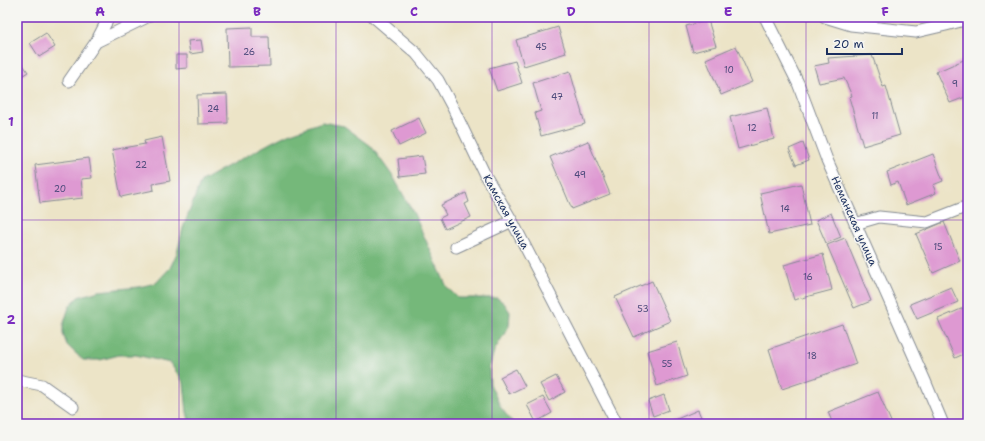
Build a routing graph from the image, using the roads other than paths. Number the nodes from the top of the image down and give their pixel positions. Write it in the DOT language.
graph roads {
  1 [pos="108,17"];
  2 [pos="147,17"];
  3 [pos="374,17"];
  4 [pos="765,17"];
  5 [pos="825,17"];
  6 [pos="968,19"];
  7 [pos="96,42"];
  8 [pos="69,81"];
  9 [pos="968,206"];
  10 [pos="512,221"];
  11 [pos="855,224"];
  12 [pos="456,247"];
  13 [pos="17,380"];
  14 [pos="73,407"];
  15 [pos="616,424"];
  16 [pos="943,424"];
  1 -- 7 [label="lane"];
  2 -- 7 [label="lane"];
  3 -- 10 [label="lane, Камская улица"];
  4 -- 11 [label="lane, Неманская улица"];
  5 -- 6 [label="lane"];
  7 -- 8 [label="lane"];
  9 -- 11 [label="lane"];
  10 -- 12 [label="lane"];
  10 -- 15 [label="lane, Камская улица"];
  11 -- 16 [label="lane, Неманская улица"];
  13 -- 14 [label="lane"];
}
